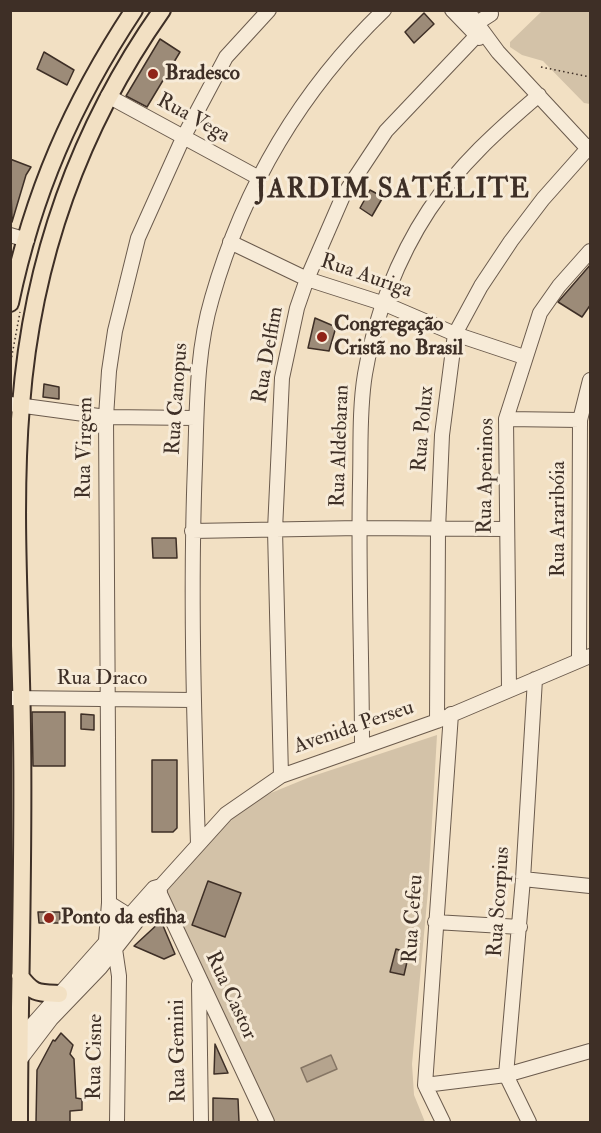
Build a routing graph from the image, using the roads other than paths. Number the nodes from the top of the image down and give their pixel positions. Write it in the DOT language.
graph roads {
  1 [pos="134,10"];
  2 [pos="162,10"];
  3 [pos="268,10"];
  4 [pos="384,10"];
  5 [pos="452,10"];
  6 [pos="467,10"];
  7 [pos="491,12"];
  8 [pos="478,29"];
  9 [pos="539,95"];
  10 [pos="108,96"];
  11 [pos="183,138"];
  12 [pos="590,149"];
  13 [pos="51,164"];
  14 [pos="259,178"];
  15 [pos="69,186"];
  16 [pos="19,238"];
  17 [pos="230,242"];
  18 [pos="591,251"];
  19 [pos="307,279"];
  20 [pos="10,303"];
  21 [pos="385,304"];
  22 [pos="455,334"];
  23 [pos="524,357"];
  24 [pos="591,380"];
  25 [pos="16,405"];
  26 [pos="106,417"];
  27 [pos="196,418"];
  28 [pos="506,419"];
  29 [pos="580,420"];
  30 [pos="359,528"];
  31 [pos="506,529"];
  32 [pos="275,530"];
  33 [pos="438,530"];
  34 [pos="192,531"];
  35 [pos="22,651"];
  36 [pos="585,658"];
  37 [pos="10,667"];
  38 [pos="535,679"];
  39 [pos="509,689"];
  40 [pos="16,699"];
  41 [pos="107,699"];
  42 [pos="194,700"];
  43 [pos="451,714"];
  44 [pos="437,721"];
  45 [pos="16,728"];
  46 [pos="362,747"];
  47 [pos="281,776"];
  48 [pos="198,844"];
  49 [pos="523,879"];
  50 [pos="591,886"];
  51 [pos="158,889"];
  52 [pos="110,903"];
  53 [pos="128,915"];
  54 [pos="435,922"];
  55 [pos="520,927"];
  56 [pos="110,945"];
  57 [pos="95,964"];
  58 [pos="20,976"];
  59 [pos="199,979"];
  60 [pos="118,993"];
  61 [pos="59,994"];
  62 [pos="226,1036"];
  63 [pos="17,1050"];
  64 [pos="590,1051"];
  65 [pos="201,1052"];
  66 [pos="506,1075"];
  67 [pos="425,1085"];
  68 [pos="19,1122"];
  69 [pos="117,1122"];
  70 [pos="201,1122"];
  71 [pos="267,1122"];
  72 [pos="443,1122"];
  73 [pos="529,1122"];
  1 -- 13 [label="main road"];
  2 -- 10 [label="main road"];
  3 -- 11 [label="street, Rua Virgem"];
  4 -- 14 [label="street, Rua Canopus"];
  5 -- 8 [label="street"];
  6 -- 8 [label="street"];
  7 -- 8 [label="street, Rua Delfim"];
  8 -- 9 [label="street"];
  8 -- 19 [label="street, Rua Delfim"];
  9 -- 12 [label="street"];
  9 -- 21 [label="street, Rua Aldebaran"];
  10 -- 11 [label="street, Rua Vega"];
  10 -- 15 [label="main road"];
  11 -- 14 [label="street, Rua Vega"];
  11 -- 26 [label="street, Rua Virgem"];
  12 -- 22 [label="street, Rua Polux"];
  13 -- 15 [label="main road"];
  13 -- 16 [label="main road"];
  14 -- 17 [label="street, Rua Canopus"];
  15 -- 25 [label="main road"];
  16 -- 20 [label="main road"];
  17 -- 19 [label="street, Rua Auriga"];
  17 -- 27 [label="street, Rua Canopus"];
  18 -- 23 [label="street, Rua Apeninos"];
  19 -- 21 [label="street, Rua Auriga"];
  19 -- 32 [label="street, Rua Delfim"];
  21 -- 22 [label="street, Rua Auriga"];
  21 -- 30 [label="street, Rua Aldebaran"];
  22 -- 23 [label="street, Rua Auriga"];
  22 -- 33 [label="street, Rua Polux"];
  23 -- 28 [label="street, Rua Apeninos"];
  24 -- 29 [label="street, Rua Araribóia"];
  25 -- 26 [label="street"];
  25 -- 35 [label="main road"];
  26 -- 27 [label="street"];
  26 -- 41 [label="street, Rua Virgem"];
  27 -- 34 [label="street, Rua Canopus"];
  28 -- 29 [label="street"];
  28 -- 31 [label="street, Rua Apeninos"];
  29 -- 36 [label="street, Rua Araribóia"];
  30 -- 32 [label="street"];
  30 -- 33 [label="street"];
  30 -- 46 [label="street, Rua Aldebaran"];
  31 -- 33 [label="street"];
  31 -- 39 [label="street, Rua Apeninos"];
  32 -- 34 [label="street"];
  32 -- 47 [label="street, Rua Delfim"];
  33 -- 44 [label="street, Rua Polux"];
  34 -- 42 [label="street, Rua Canopus"];
  35 -- 37 [label="street"];
  35 -- 40 [label="main road"];
  36 -- 38 [label="street, Avenida Perseu"];
  38 -- 39 [label="street, Avenida Perseu"];
  38 -- 49 [label="street, Rua Scorpius"];
  39 -- 43 [label="street, Avenida Perseu"];
  40 -- 41 [label="street, Rua Draco"];
  40 -- 45 [label="main road"];
  41 -- 42 [label="street, Rua Draco"];
  41 -- 52 [label="street, Rua Virgem"];
  42 -- 48 [label="street, Rua Canopus"];
  43 -- 44 [label="street, Avenida Perseu"];
  43 -- 54 [label="street, Rua Cefeu"];
  44 -- 46 [label="street, Avenida Perseu"];
  45 -- 58 [label="main road"];
  46 -- 47 [label="street, Avenida Perseu"];
  47 -- 48 [label="street, Avenida Perseu"];
  48 -- 51 [label="street, Avenida Perseu"];
  49 -- 50 [label="street"];
  49 -- 55 [label="street, Rua Scorpius"];
  51 -- 53 [label="street, Avenida Perseu"];
  51 -- 56 [label="street, Avenida Perseu"];
  51 -- 59 [label="street, Rua Castor"];
  52 -- 53 [label="street"];
  52 -- 56 [label="street, Rua Cisne"];
  53 -- 56 [label="street, Avenida Perseu"];
  54 -- 55 [label="street"];
  54 -- 67 [label="street, Rua Cefeu"];
  55 -- 66 [label="street, Rua Scorpius"];
  56 -- 57 [label="street, Avenida Perseu"];
  56 -- 60 [label="street, Rua Cisne"];
  57 -- 60 [label="street, Rua Cisne"];
  57 -- 61 [label="street, Avenida Perseu"];
  57 -- 63 [label="street, Avenida Perseu"];
  58 -- 61 [label="main road"];
  58 -- 63 [label="main road"];
  59 -- 62 [label="street, Rua Castor"];
  59 -- 65 [label="street, Rua Gemini"];
  60 -- 69 [label="street, Rua Cisne"];
  61 -- 63 [label="street, Avenida Perseu"];
  62 -- 65 [label="street"];
  62 -- 71 [label="street, Rua Castor"];
  63 -- 68 [label="main road"];
  64 -- 66 [label="street"];
  65 -- 70 [label="street, Rua Gemini"];
  66 -- 67 [label="street"];
  66 -- 73 [label="street"];
  67 -- 72 [label="street, Rua Cefeu"];
}
